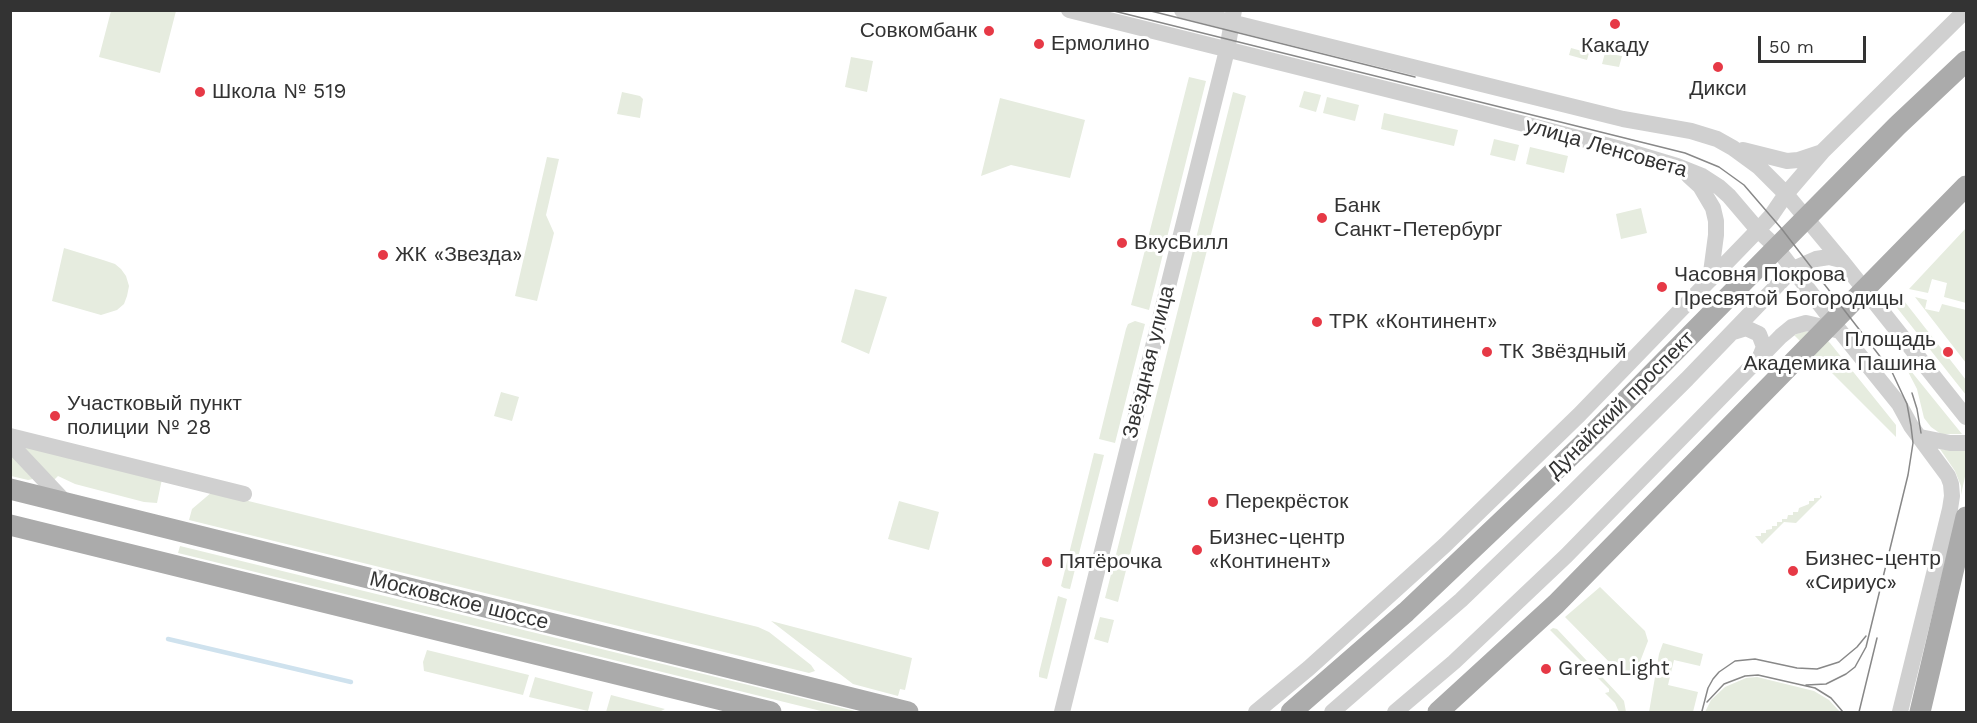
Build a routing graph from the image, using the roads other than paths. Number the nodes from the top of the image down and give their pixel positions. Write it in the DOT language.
graph roads {
  1 [pos="1069,10"];
  2 [pos="1182,10"];
  3 [pos="1966,10"];
  4 [pos="1233,17"];
  5 [pos="1227,50"];
  6 [pos="1966,61"];
  7 [pos="1733,148"];
  8 [pos="1823,151"];
  9 [pos="1677,166"];
  10 [pos="1966,186"];
  11 [pos="1786,194"];
  12 [pos="1758,230"];
  13 [pos="1841,260"];
  14 [pos="1793,269"];
  15 [pos="1710,280"];
  16 [pos="1840,331"];
  17 [pos="1733,332"];
  18 [pos="1759,359"];
  19 [pos="1966,417"];
  20 [pos="10,437"];
  21 [pos="1920,437"];
  22 [pos="1966,443"];
  23 [pos="10,489"];
  24 [pos="244,494"];
  25 [pos="66,503"];
  26 [pos="1966,517"];
  27 [pos="10,525"];
  28 [pos="771,712"];
  29 [pos="908,712"];
  30 [pos="1062,712"];
  31 [pos="1256,712"];
  32 [pos="1291,712"];
  33 [pos="1332,712"];
  34 [pos="1395,712"];
  35 [pos="1438,712"];
  36 [pos="1900,712"];
  37 [pos="1920,712"];
  1 -- 5 [label="street, улица Ленсовета"];
  2 -- 4 [label="street, улица Ленсовета"];
  3 -- 8 [label="street"];
  4 -- 5 [label="street, Звёздная улица"];
  4 -- 7 [label="street, улица Ленсовета"];
  5 -- 9 [label="street, улица Ленсовета"];
  5 -- 30 [label="street, Звёздная улица"];
  6 -- 32 [label="main road, Дунайский проспект"];
  7 -- 8 [label="street"];
  7 -- 11 [label="street, улица Ленсовета"];
  8 -- 11 [label="street"];
  9 -- 12 [label="street, улица Ленсовета"];
  9 -- 15 [label="street"];
  10 -- 35 [label="main road"];
  11 -- 12 [label="street"];
  11 -- 13 [label="street, улица Ленсовета"];
  12 -- 14 [label="street, улица Ленсовета"];
  12 -- 15 [label="street"];
  13 -- 14 [label="street"];
  13 -- 19 [label="street, улица Ленсовета"];
  14 -- 16 [label="street, улица Ленсовета"];
  14 -- 17 [label="street"];
  15 -- 31 [label="street"];
  16 -- 18 [label="street"];
  16 -- 21 [label="street, улица Ленсовета"];
  17 -- 18 [label="street"];
  17 -- 33 [label="street"];
  18 -- 34 [label="street"];
  20 -- 24 [label="street"];
  20 -- 25 [label="street"];
  21 -- 22 [label="street"];
  21 -- 36 [label="street, улица Ленсовета"];
  23 -- 25 [label="main road, Московское шоссе"];
  25 -- 29 [label="main road, Московское шоссе"];
  26 -- 37 [label="main road"];
  27 -- 28 [label="main road, Московское шоссе"];
}
